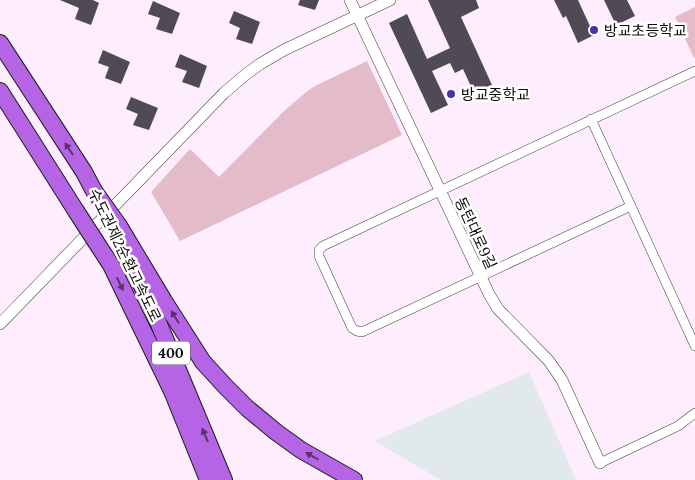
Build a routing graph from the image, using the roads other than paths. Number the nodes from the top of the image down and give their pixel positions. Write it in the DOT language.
graph roads {
  1 [pos="350,0"];
  2 [pos="390,0"];
  3 [pos="357,16"];
  4 [pos="0,43"];
  5 [pos="695,71"];
  6 [pos="0,91"];
  7 [pos="591,119"];
  8 [pos="440,190"];
  9 [pos="631,206"];
  10 [pos="116,227"];
  11 [pos="480,276"];
  12 [pos="0,324"];
  13 [pos="695,346"];
  14 [pos="695,413"];
  15 [pos="600,462"];
  16 [pos="208,480"];
  17 [pos="224,480"];
  18 [pos="354,480"];
  1 -- 3 [label="street, 동탄대로9길"];
  2 -- 3 [label="street"];
  3 -- 8 [label="street, 동탄대로9길"];
  3 -- 12 [label="street"];
  10 -- 4 [label="highway, 수도권제2순환고속도로, one-way, bridge"];
  5 -- 7 [label="street"];
  6 -- 16 [label="highway, 수도권제2순환고속도로 / 400, one-way, bridge"];
  7 -- 8 [label="street"];
  7 -- 9 [label="street"];
  8 -- 11 [label="street, 동탄대로9길"];
  8 -- 11 [label="street"];
  9 -- 11 [label="street"];
  9 -- 13 [label="street"];
  17 -- 10 [label="highway, 수도권제2순환고속도로 / 400, one-way"];
  18 -- 10 [label="highway, one-way"];
  11 -- 15 [label="street, 동탄대로9길"];
  14 -- 15 [label="street"];
}
